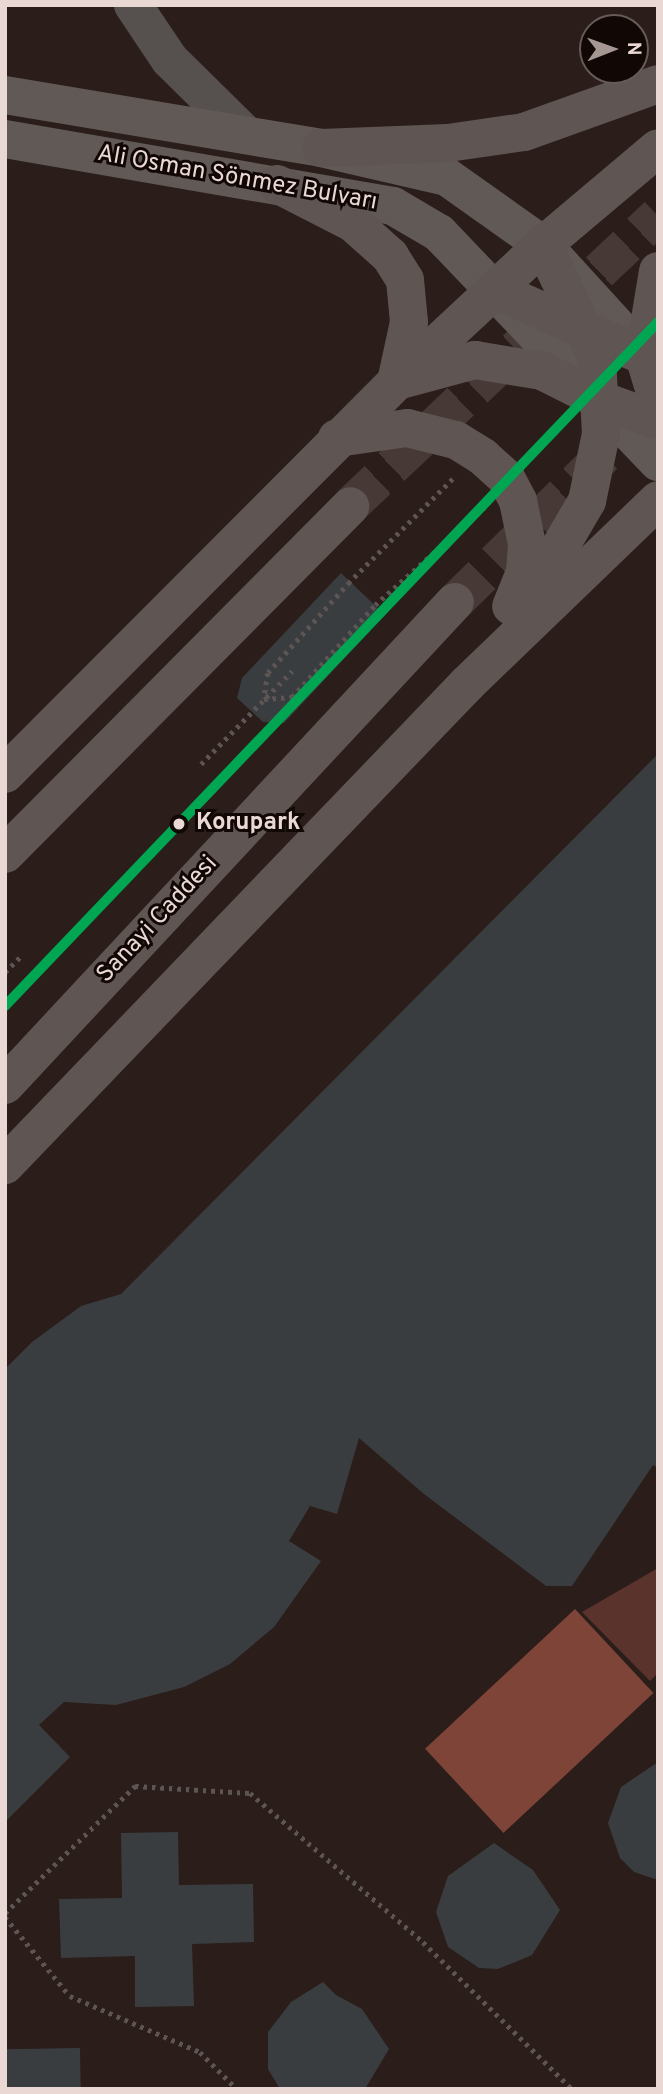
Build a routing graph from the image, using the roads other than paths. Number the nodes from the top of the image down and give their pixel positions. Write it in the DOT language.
graph roads {
  1 [pos="133,5"];
  2 [pos="658,84"];
  3 [pos="5,95"];
  4 [pos="246,135"];
  5 [pos="5,139"];
  6 [pos="321,148"];
  7 [pos="658,148"];
  8 [pos="277,184"];
  9 [pos="543,245"];
  10 [pos="658,271"];
  11 [pos="495,290"];
  12 [pos="586,332"];
  13 [pos="653,361"];
  14 [pos="396,382"];
  15 [pos="598,399"];
  16 [pos="658,401"];
  17 [pos="658,421"];
  18 [pos="337,438"];
  19 [pos="658,462"];
  20 [pos="658,500"];
  21 [pos="350,506"];
  22 [pos="658,522"];
  23 [pos="618,538"];
  24 [pos="455,602"];
  25 [pos="467,684"];
  26 [pos="5,774"];
  27 [pos="5,854"];
  28 [pos="5,1085"];
  29 [pos="5,1165"];
  1 -- 4 [label="street"];
  2 -- 6 [label="highway"];
  3 -- 4 [label="main road, Ali Osman Sönmez Bulvarı"];
  4 -- 6 [label="main road, Ali Osman Sönmez Bulvarı"];
  5 -- 8 [label="main road, Ali Osman Sönmez Bulvarı"];
  6 -- 9 [label="main road, Ali Osman Sönmez Bulvarı"];
  7 -- 9 [label="highway"];
  8 -- 11 [label="main road, Ali Osman Sönmez Bulvarı"];
  8 -- 14 [label="highway"];
  9 -- 11 [label="highway"];
  9 -- 12 [label="highway"];
  9 -- 13 [label="main road, Ali Osman Sönmez Bulvarı"];
  10 -- 13 [label="highway"];
  11 -- 12 [label="highway"];
  11 -- 14 [label="highway"];
  11 -- 15 [label="main road, Ali Osman Sönmez Bulvarı"];
  12 -- 13 [label="highway"];
  12 -- 15 [label="highway"];
  13 -- 16 [label="highway"];
  14 -- 15 [label="highway"];
  14 -- 18 [label="highway"];
  15 -- 17 [label="highway"];
  15 -- 19 [label="main road, Ali Osman Sönmez Bulvarı"];
  15 -- 25 [label="highway"];
  18 -- 25 [label="highway"];
  18 -- 26 [label="highway"];
  20 -- 23 [label="highway"];
  21 -- 27 [label="highway"];
  22 -- 23 [label="highway"];
  23 -- 25 [label="highway"];
  24 -- 28 [label="highway, Sanayi Caddesi"];
  25 -- 29 [label="highway"];
}
